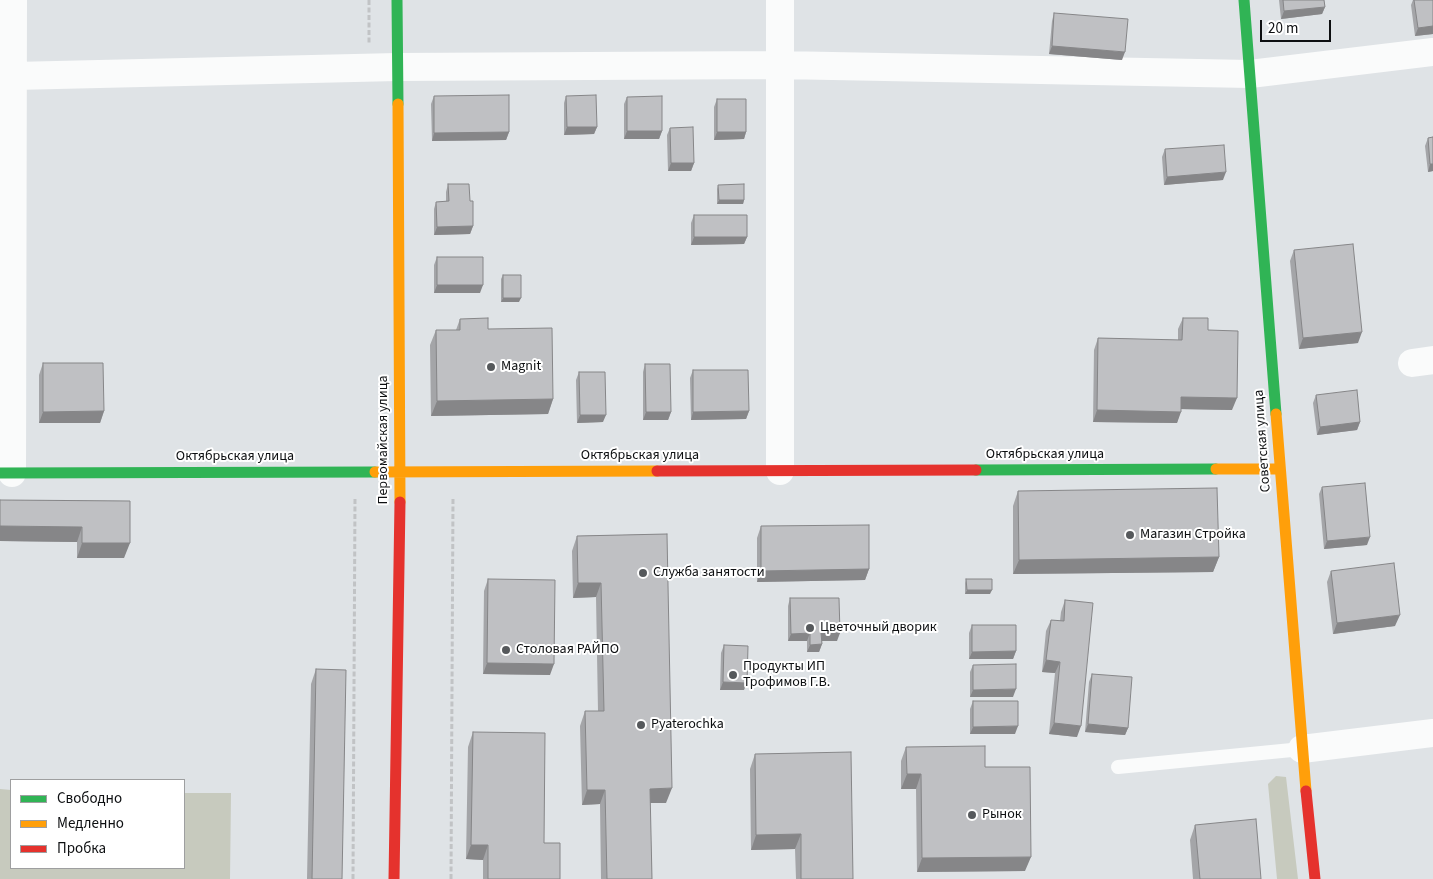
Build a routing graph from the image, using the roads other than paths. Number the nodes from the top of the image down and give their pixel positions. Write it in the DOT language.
graph roads {
  1 [pos="13,0"];
  2 [pos="397,0"];
  3 [pos="780,0"];
  4 [pos="1244,0"];
  5 [pos="1433,52"];
  6 [pos="780,66"];
  7 [pos="398,67"];
  8 [pos="1250,74"];
  9 [pos="14,76"];
  10 [pos="1280,469"];
  11 [pos="780,471"];
  12 [pos="400,472"];
  13 [pos="6,473"];
  14 [pos="1433,733"];
  15 [pos="1302,749"];
  16 [pos="1118,767"];
  17 [pos="394,879"];
  18 [pos="1314,879"];
  1 -- 9 [label="street"];
  2 -- 7 [label="street, Первомайская улица"];
  3 -- 6 [label="street"];
  4 -- 8 [label="street, Советская улица"];
  5 -- 8 [label="street"];
  6 -- 7 [label="street"];
  6 -- 8 [label="street"];
  6 -- 11 [label="street"];
  7 -- 9 [label="street"];
  7 -- 12 [label="street, Первомайская улица"];
  8 -- 10 [label="street, Советская улица"];
  9 -- 13 [label="street"];
  10 -- 11 [label="street, Октябрьская улица"];
  10 -- 15 [label="street, Советская улица"];
  11 -- 12 [label="street, Октябрьская улица"];
  12 -- 13 [label="street, Октябрьская улица"];
  12 -- 17 [label="street, Первомайская улица"];
  14 -- 15 [label="street"];
  15 -- 16 [label="lane"];
  15 -- 18 [label="street, Советская улица"];
}
